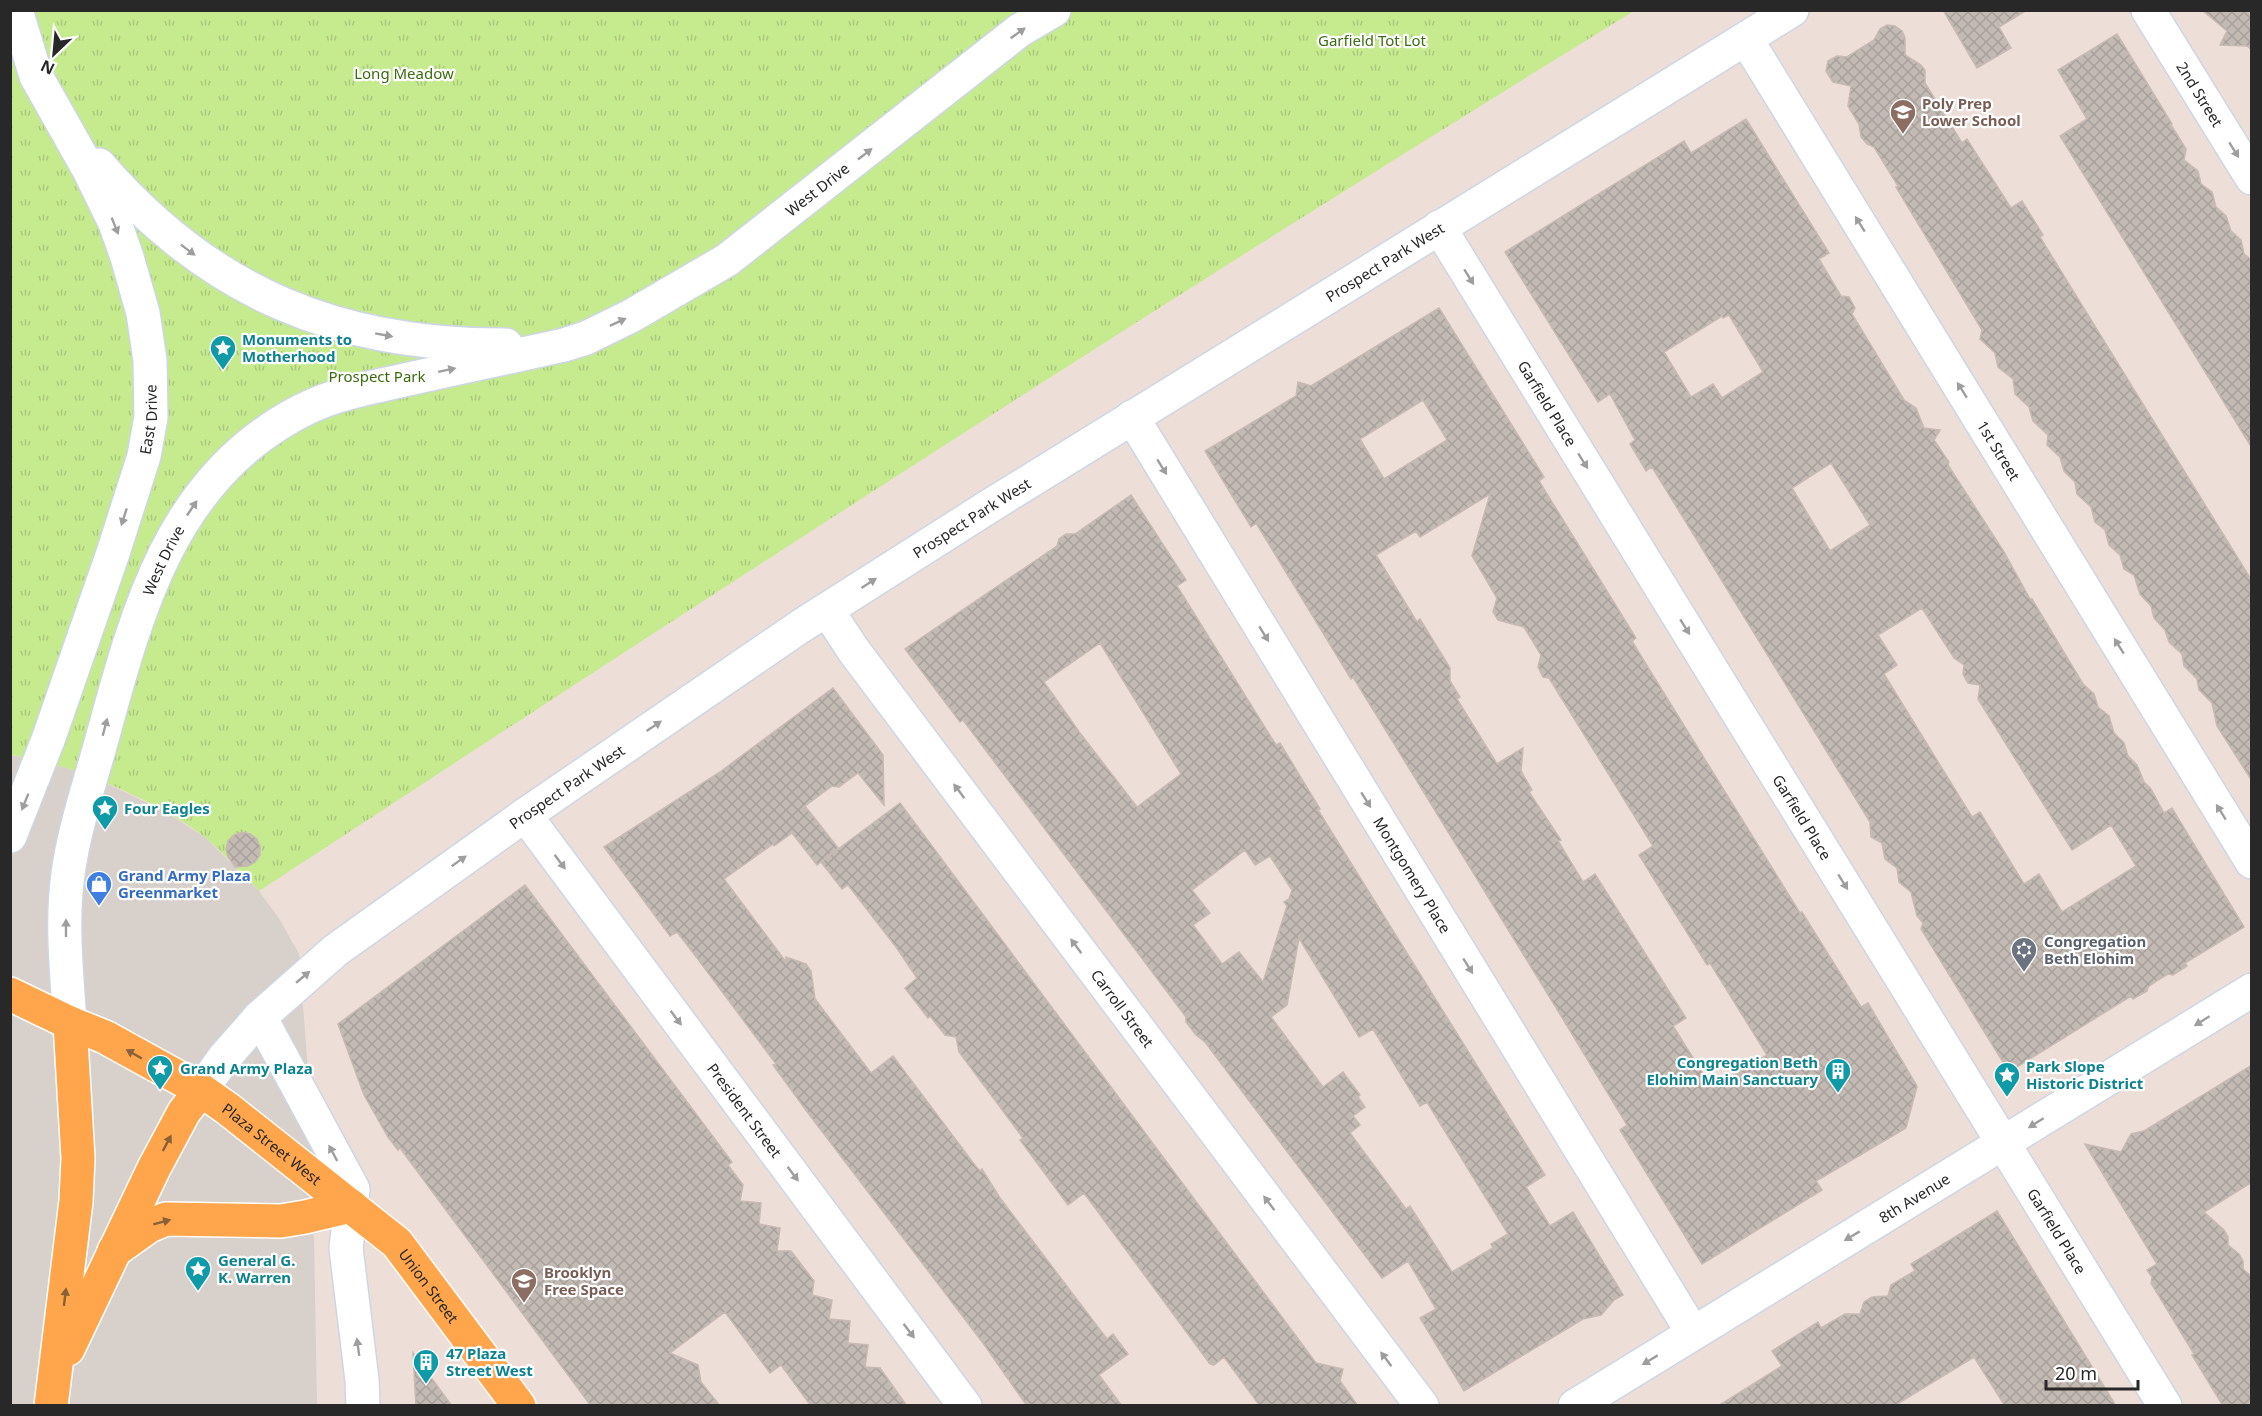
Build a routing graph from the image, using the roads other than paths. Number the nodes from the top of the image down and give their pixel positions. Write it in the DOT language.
graph roads {
  1 [pos="16,10"];
  2 [pos="1054,10"];
  3 [pos="1792,10"];
  4 [pos="2148,10"];
  5 [pos="1746,39"];
  6 [pos="58,119"];
  7 [pos="2252,178"];
  8 [pos="1439,227"];
  9 [pos="564,345"];
  10 [pos="1132,417"];
  11 [pos="827,610"];
  12 [pos="525,815"];
  13 [pos="10,836"];
  14 [pos="2252,862"];
  15 [pos="2252,990"];
  16 [pos="10,994"];
  17 [pos="260,1017"];
  18 [pos="70,1023"];
  19 [pos="201,1090"];
  20 [pos="2004,1143"];
  21 [pos="351,1206"];
  22 [pos="113,1252"];
  23 [pos="1693,1333"];
  24 [pos="53,1390"];
  25 [pos="363,1406"];
  26 [pos="519,1406"];
  27 [pos="965,1406"];
  28 [pos="1422,1406"];
  29 [pos="1575,1406"];
  30 [pos="2165,1406"];
  1 -- 6 [label="street, East Drive"];
  9 -- 2 [label="street, West Drive, one-way"];
  3 -- 5 [label="street, Prospect Park West"];
  4 -- 7 [label="street, 2nd Street, one-way"];
  5 -- 8 [label="street, Prospect Park West"];
  14 -- 5 [label="street, 1st Street, one-way"];
  6 -- 9 [label="street, West Drive, one-way"];
  6 -- 13 [label="street, East Drive, one-way"];
  8 -- 10 [label="street, Prospect Park West"];
  8 -- 20 [label="street, Garfield Place, one-way"];
  18 -- 9 [label="street, West Drive, one-way"];
  11 -- 10 [label="street, Prospect Park West, one-way"];
  10 -- 23 [label="street, Montgomery Place, one-way"];
  12 -- 11 [label="street, Prospect Park West, one-way"];
  28 -- 11 [label="street, Carroll Street, one-way"];
  17 -- 12 [label="street, Prospect Park West, one-way"];
  12 -- 27 [label="street, President Street, one-way"];
  15 -- 20 [label="street, 8th Avenue, one-way"];
  16 -- 18 [label="main road, Plaza Street West"];
  17 -- 19 [label="street, Prospect Park West"];
  21 -- 17 [label="street, one-way"];
  19 -- 18 [label="main road, Plaza Street West, one-way"];
  24 -- 18 [label="main road, one-way"];
  19 -- 21 [label="main road, Plaza Street West"];
  22 -- 19 [label="main road, one-way"];
  20 -- 23 [label="street, 8th Avenue, one-way"];
  20 -- 30 [label="street, Garfield Place"];
  22 -- 21 [label="main road, one-way"];
  25 -- 21 [label="street, one-way"];
  21 -- 26 [label="main road, Union Street"];
  22 -- 24 [label="main road"];
  23 -- 29 [label="street, 8th Avenue, one-way"];
}
